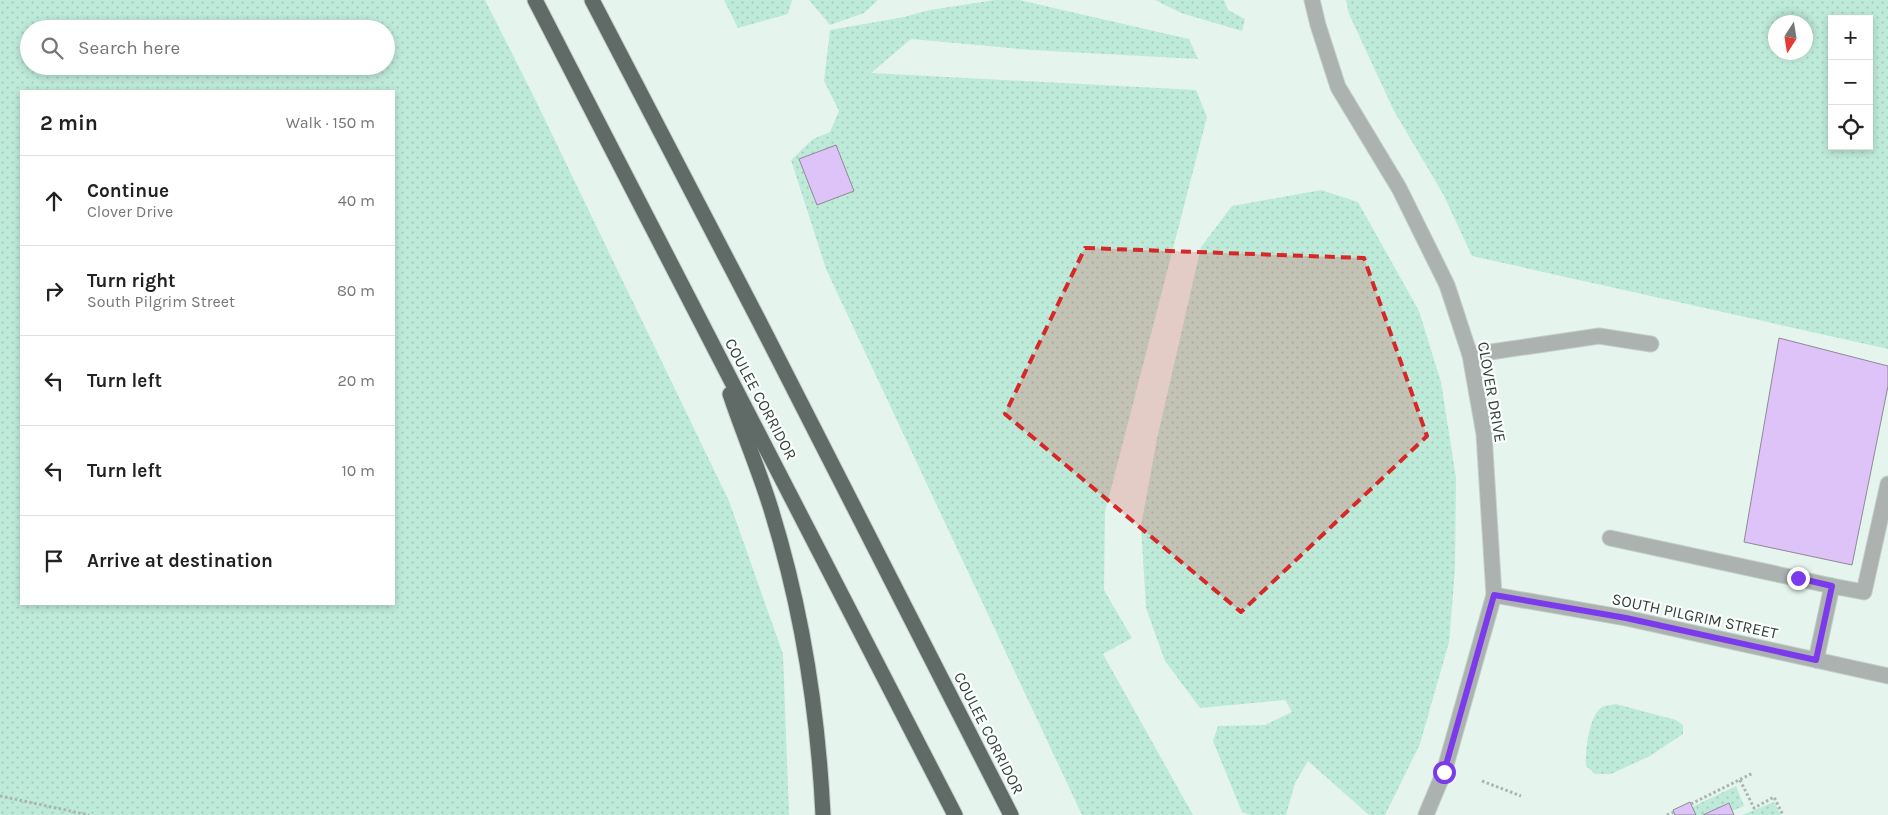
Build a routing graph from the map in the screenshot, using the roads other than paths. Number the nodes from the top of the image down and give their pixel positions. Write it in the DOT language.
graph roads {
  1 [pos="535,0"];
  2 [pos="592,0"];
  3 [pos="1312,0"];
  4 [pos="1651,344"];
  5 [pos="717,355"];
  6 [pos="1470,355"];
  7 [pos="1888,484"];
  8 [pos="1610,538"];
  9 [pos="1832,586"];
  10 [pos="1494,595"];
  11 [pos="1816,660"];
  12 [pos="1888,676"];
  13 [pos="824,815"];
  14 [pos="955,815"];
  15 [pos="1011,815"];
  16 [pos="1426,815"];
  1 -- 5 [label="highway, COULEE CORRIDOR"];
  2 -- 15 [label="highway, COULEE CORRIDOR"];
  3 -- 6 [label="street, CLOVER DRIVE"];
  4 -- 6 [label="street"];
  5 -- 13 [label="highway"];
  5 -- 14 [label="highway, COULEE CORRIDOR"];
  6 -- 10 [label="street, CLOVER DRIVE"];
  7 -- 9 [label="street"];
  8 -- 9 [label="street"];
  9 -- 11 [label="street"];
  10 -- 11 [label="street, SOUTH PILGRIM STREET"];
  10 -- 16 [label="street, CLOVER DRIVE"];
  11 -- 12 [label="street, SOUTH PILGRIM STREET"];
}
